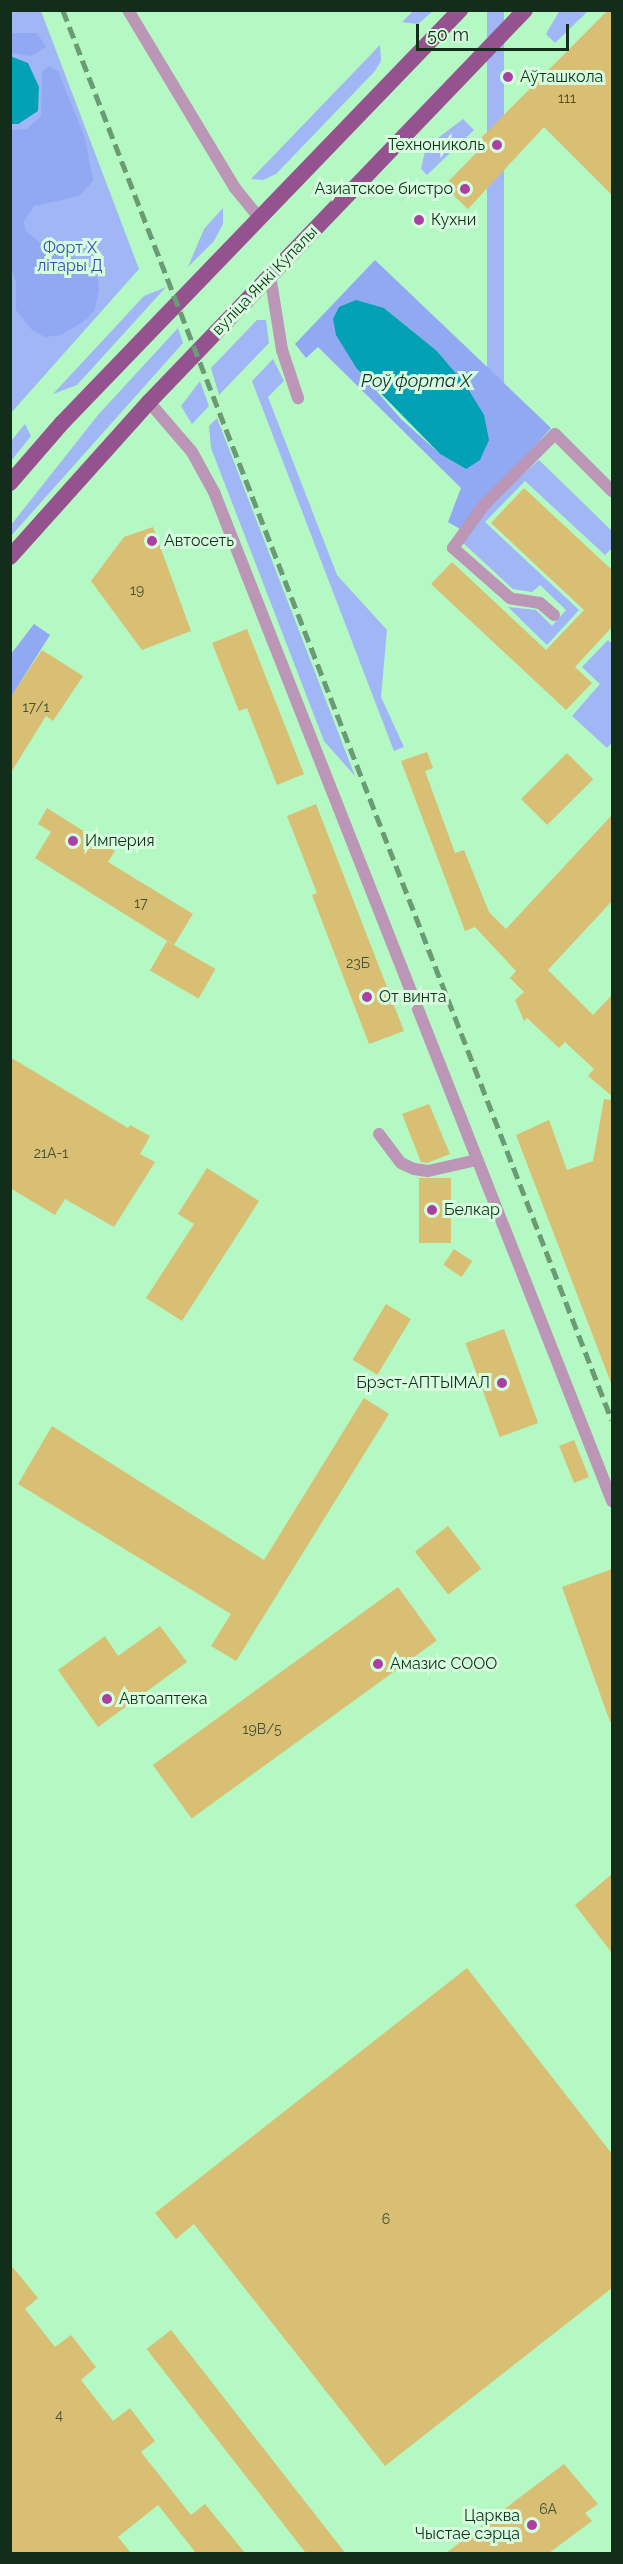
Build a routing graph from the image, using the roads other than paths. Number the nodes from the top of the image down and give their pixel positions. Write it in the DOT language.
graph roads {
  1 [pos="128,10"];
  2 [pos="460,10"];
  3 [pos="525,10"];
  4 [pos="261,219"];
  5 [pos="270,275"];
  6 [pos="298,398"];
  7 [pos="149,402"];
  8 [pos="10,483"];
  9 [pos="612,491"];
  10 [pos="10,557"];
  11 [pos="554,615"];
  12 [pos="379,1134"];
  13 [pos="477,1160"];
  14 [pos="612,1500"];
  1 -- 4 [label="lane"];
  2 -- 4 [label="main road"];
  3 -- 5 [label="main road, вуліца Янкі Купалы"];
  4 -- 8 [label="main road"];
  5 -- 6 [label="lane"];
  5 -- 7 [label="main road, вуліца Янкі Купалы"];
  7 -- 10 [label="main road, вуліца Янкі Купалы"];
  7 -- 13 [label="lane"];
  9 -- 11 [label="lane"];
  12 -- 13 [label="lane"];
  13 -- 14 [label="lane"];
}
